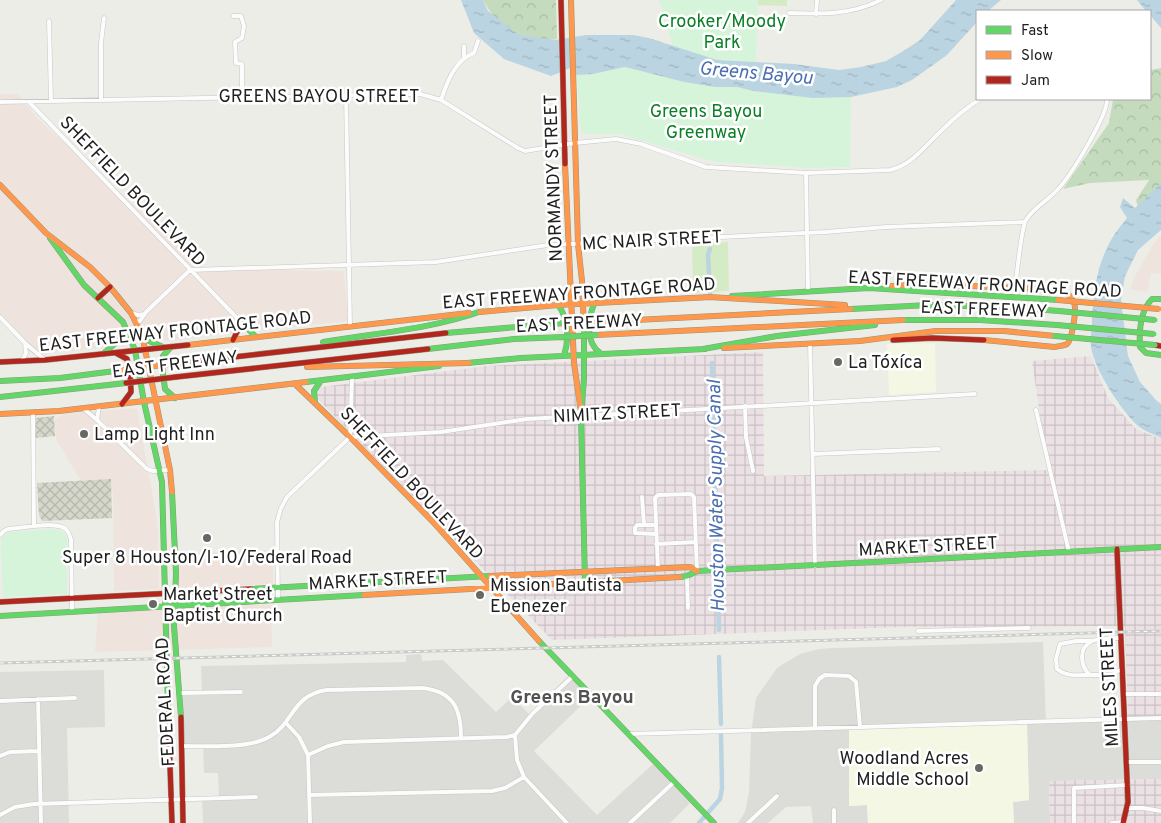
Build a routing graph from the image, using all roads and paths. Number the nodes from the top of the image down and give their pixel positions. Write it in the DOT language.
graph roads {
  1 [pos="561,0"];
  2 [pos="571,0"];
  3 [pos="817,0"];
  4 [pos="881,0"];
  5 [pos="790,13"];
  6 [pos="816,14"];
  7 [pos="233,16"];
  8 [pos="104,18"];
  9 [pos="48,21"];
  10 [pos="478,40"];
  11 [pos="464,46"];
  12 [pos="464,57"];
  13 [pos="346,95"];
  14 [pos="242,96"];
  15 [pos="101,100"];
  16 [pos="441,100"];
  17 [pos="979,100"];
  18 [pos="1107,100"];
  19 [pos="51,101"];
  20 [pos="0,102"];
  21 [pos="29,102"];
  22 [pos="575,142"];
  23 [pos="565,144"];
  24 [pos="806,173"];
  25 [pos="0,185"];
  26 [pos="1025,222"];
  27 [pos="46,232"];
  28 [pos="806,233"];
  29 [pos="578,244"];
  30 [pos="568,245"];
  31 [pos="77,257"];
  32 [pos="69,264"];
  33 [pos="348,265"];
  34 [pos="190,270"];
  35 [pos="110,287"];
  36 [pos="869,288"];
  37 [pos="1015,288"];
  38 [pos="808,290"];
  39 [pos="709,297"];
  40 [pos="98,298"];
  41 [pos="1161,299"];
  42 [pos="583,304"];
  43 [pos="594,304"];
  44 [pos="558,305"];
  45 [pos="572,305"];
  46 [pos="873,307"];
  47 [pos="1160,309"];
  48 [pos="482,312"];
  49 [pos="131,313"];
  50 [pos="145,314"];
  51 [pos="0,317"];
  52 [pos="239,320"];
  53 [pos="905,320"];
  54 [pos="1158,320"];
  55 [pos="123,322"];
  56 [pos="136,322"];
  57 [pos="350,326"];
  58 [pos="126,329"];
  59 [pos="1161,334"];
  60 [pos="142,335"];
  61 [pos="256,337"];
  62 [pos="233,340"];
  63 [pos="860,341"];
  64 [pos="25,343"];
  65 [pos="810,344"];
  66 [pos="172,346"];
  67 [pos="1158,346"];
  68 [pos="163,347"];
  69 [pos="146,349"];
  70 [pos="703,349"];
  71 [pos="135,350"];
  72 [pos="114,352"];
  73 [pos="103,354"];
  74 [pos="601,354"];
  75 [pos="585,355"];
  76 [pos="1161,355"];
  77 [pos="238,356"];
  78 [pos="564,356"];
  79 [pos="574,356"];
  80 [pos="44,360"];
  81 [pos="22,361"];
  82 [pos="0,362"];
  83 [pos="469,363"];
  84 [pos="264,367"];
  85 [pos="352,378"];
  86 [pos="0,379"];
  87 [pos="320,382"];
  88 [pos="296,384"];
  89 [pos="975,394"];
  90 [pos="0,397"];
  91 [pos="174,398"];
  92 [pos="155,400"];
  93 [pos="144,402"];
  94 [pos="316,402"];
  95 [pos="811,402"];
  96 [pos="122,404"];
  97 [pos="746,406"];
  98 [pos="99,407"];
  99 [pos="84,409"];
  100 [pos="1036,410"];
  101 [pos="34,413"];
  102 [pos="0,414"];
  103 [pos="581,415"];
  104 [pos="97,420"];
  105 [pos="350,436"];
  106 [pos="939,449"];
  107 [pos="813,454"];
  108 [pos="170,470"];
  109 [pos="160,471"];
  110 [pos="753,471"];
  111 [pos="642,497"];
  112 [pos="644,525"];
  113 [pos="656,525"];
  114 [pos="34,526"];
  115 [pos="656,534"];
  116 [pos="0,535"];
  117 [pos="696,542"];
  118 [pos="656,544"];
  119 [pos="1161,547"];
  120 [pos="1117,549"];
  121 [pos="1069,552"];
  122 [pos="815,566"];
  123 [pos="658,568"];
  124 [pos="585,571"];
  125 [pos="697,571"];
  126 [pos="687,576"];
  127 [pos="482,577"];
  128 [pos="585,582"];
  129 [pos="278,587"];
  130 [pos="491,588"];
  131 [pos="165,593"];
  132 [pos="175,593"];
  133 [pos="72,598"];
  134 [pos="278,600"];
  135 [pos="0,602"];
  136 [pos="165,605"];
  137 [pos="174,605"];
  138 [pos="688,608"];
  139 [pos="72,611"];
  140 [pos="0,616"];
  141 [pos="1029,628"];
  142 [pos="918,631"];
  143 [pos="1121,638"];
  144 [pos="1093,641"];
  145 [pos="1122,670"];
  146 [pos="1090,675"];
  147 [pos="572,677"];
  148 [pos="242,692"];
  149 [pos="167,694"];
  150 [pos="180,694"];
  151 [pos="1124,694"];
  152 [pos="1161,694"];
  153 [pos="75,698"];
  154 [pos="38,699"];
  155 [pos="0,701"];
  156 [pos="1161,718"];
  157 [pos="1125,719"];
  158 [pos="286,723"];
  159 [pos="860,727"];
  160 [pos="815,728"];
  161 [pos="628,734"];
  162 [pos="515,735"];
  163 [pos="461,738"];
  164 [pos="182,746"];
  165 [pos="169,747"];
  166 [pos="39,750"];
  167 [pos="308,755"];
  168 [pos="0,756"];
  169 [pos="1126,762"];
  170 [pos="1161,762"];
  171 [pos="524,777"];
  172 [pos="673,783"];
  173 [pos="1128,785"];
  174 [pos="309,796"];
  175 [pos="777,796"];
  176 [pos="256,797"];
  177 [pos="182,799"];
  178 [pos="171,800"];
  179 [pos="40,804"];
  180 [pos="1128,808"];
  181 [pos="834,810"];
  182 [pos="1161,811"];
  183 [pos="0,815"];
  184 [pos="712,822"];
  185 [pos="1123,822"];
  186 [pos="41,823"];
  187 [pos="172,823"];
  188 [pos="183,823"];
  189 [pos="310,823"];
  190 [pos="566,823"];
  191 [pos="630,823"];
  192 [pos="748,823"];
  193 [pos="834,823"];
  194 [pos="1074,823"];
  195 [pos="1112,823"];
  1 -- 23 [label="main road, NORMANDY STREET"];
  2 -- 22 [label="main road, NORMANDY STREET"];
  3 -- 6 [label="street"];
  4 -- 6 [label="street"];
  5 -- 6 [label="street"];
  7 -- 14 [label="street"];
  8 -- 15 [label="street"];
  9 -- 19 [label="street"];
  10 -- 12 [label="street"];
  11 -- 12 [label="street"];
  12 -- 16 [label="street"];
  13 -- 14 [label="street, GREENS BAYOU STREET"];
  13 -- 16 [label="street, GREENS BAYOU STREET"];
  13 -- 33 [label="street"];
  14 -- 15 [label="street, GREENS BAYOU STREET"];
  15 -- 19 [label="street, GREENS BAYOU STREET"];
  16 -- 23 [label="street, GREENS BAYOU STREET"];
  17 -- 24 [label="street, GREENS BAYOU STREET"];
  18 -- 26 [label="street"];
  19 -- 21 [label="street, GREENS BAYOU STREET"];
  20 -- 21 [label="street, GREENS BAYOU STREET"];
  21 -- 34 [label="street, SHEFFIELD BOULEVARD"];
  22 -- 23 [label="street, GREENS BAYOU STREET"];
  22 -- 24 [label="street, GREENS BAYOU STREET"];
  22 -- 29 [label="main road, NORMANDY STREET"];
  23 -- 30 [label="main road, NORMANDY STREET"];
  24 -- 28 [label="street"];
  25 -- 27 [label="main road, FEDERAL ROAD"];
  26 -- 28 [label="street, MC NAIR STREET"];
  26 -- 37 [label="street"];
  27 -- 31 [label="main road, FEDERAL ROAD"];
  27 -- 32 [label="main road, FEDERAL ROAD"];
  28 -- 29 [label="street, MC NAIR STREET"];
  28 -- 38 [label="street"];
  29 -- 30 [label="street, MC NAIR STREET"];
  29 -- 42 [label="main road, NORMANDY STREET"];
  30 -- 33 [label="street, MC NAIR STREET"];
  30 -- 45 [label="main road, NORMANDY STREET"];
  31 -- 32 [label="main road"];
  31 -- 35 [label="main road, FEDERAL ROAD"];
  32 -- 40 [label="main road, FEDERAL ROAD"];
  33 -- 34 [label="street, MC NAIR STREET"];
  33 -- 57 [label="street"];
  34 -- 50 [label="street"];
  34 -- 52 [label="street, SHEFFIELD BOULEVARD"];
  35 -- 40 [label="main road"];
  35 -- 49 [label="main road, FEDERAL ROAD"];
  36 -- 37 [label="main road"];
  36 -- 38 [label="main road, EAST FREEWAY FRONTAGE ROAD"];
  36 -- 47 [label="main road, EAST FREEWAY FRONTAGE ROAD, bridge"];
  37 -- 63 [label="main road"];
  38 -- 39 [label="main road, EAST FREEWAY FRONTAGE ROAD"];
  39 -- 43 [label="main road, EAST FREEWAY FRONTAGE ROAD"];
  39 -- 46 [label="main road"];
  40 -- 55 [label="main road, FEDERAL ROAD"];
  41 -- 76 [label="main road"];
  42 -- 43 [label="main road, EAST FREEWAY FRONTAGE ROAD"];
  42 -- 45 [label="main road, EAST FREEWAY FRONTAGE ROAD"];
  42 -- 75 [label="main road, NORMANDY STREET"];
  43 -- 74 [label="main road"];
  44 -- 45 [label="main road, EAST FREEWAY FRONTAGE ROAD"];
  44 -- 48 [label="main road, EAST FREEWAY FRONTAGE ROAD"];
  44 -- 78 [label="main road"];
  45 -- 79 [label="main road, NORMANDY STREET"];
  46 -- 54 [label="main road, EAST FREEWAY, bridge"];
  46 -- 77 [label="main road, EAST FREEWAY, bridge"];
  48 -- 57 [label="main road, EAST FREEWAY FRONTAGE ROAD"];
  48 -- 77 [label="main road"];
  49 -- 50 [label="street"];
  49 -- 56 [label="main road, FEDERAL ROAD"];
  50 -- 56 [label="street"];
  51 -- 64 [label="street"];
  52 -- 61 [label="main road, SHEFFIELD BOULEVARD"];
  52 -- 62 [label="main road"];
  53 -- 59 [label="main road, EAST FREEWAY, bridge"];
  53 -- 70 [label="main road"];
  53 -- 84 [label="main road, EAST FREEWAY, bridge"];
  55 -- 56 [label="main road"];
  55 -- 58 [label="main road, FEDERAL ROAD"];
  56 -- 60 [label="main road, FEDERAL ROAD"];
  57 -- 61 [label="main road, EAST FREEWAY FRONTAGE ROAD"];
  58 -- 71 [label="main road, FEDERAL ROAD"];
  58 -- 73 [label="main road"];
  60 -- 68 [label="main road"];
  60 -- 69 [label="main road, FEDERAL ROAD"];
  61 -- 62 [label="main road, EAST FREEWAY FRONTAGE ROAD"];
  62 -- 66 [label="main road, EAST FREEWAY FRONTAGE ROAD"];
  63 -- 65 [label="main road"];
  63 -- 67 [label="main road, bridge"];
  64 -- 80 [label="street"];
  64 -- 81 [label="street"];
  65 -- 70 [label="main road"];
  65 -- 95 [label="street"];
  66 -- 68 [label="main road, EAST FREEWAY FRONTAGE ROAD"];
  66 -- 91 [label="main road"];
  68 -- 69 [label="main road, EAST FREEWAY FRONTAGE ROAD"];
  69 -- 71 [label="main road, EAST FREEWAY FRONTAGE ROAD"];
  69 -- 92 [label="main road, FEDERAL ROAD"];
  70 -- 74 [label="main road"];
  71 -- 72 [label="main road, EAST FREEWAY FRONTAGE ROAD"];
  71 -- 93 [label="main road, FEDERAL ROAD"];
  72 -- 73 [label="main road, EAST FREEWAY FRONTAGE ROAD"];
  72 -- 96 [label="main road"];
  73 -- 80 [label="main road, EAST FREEWAY FRONTAGE ROAD"];
  74 -- 75 [label="main road"];
  75 -- 79 [label="main road"];
  75 -- 103 [label="main road, NORMANDY STREET"];
  77 -- 86 [label="main road, EAST FREEWAY, bridge"];
  78 -- 79 [label="main road"];
  78 -- 83 [label="main road"];
  79 -- 103 [label="main road, NORMANDY STREET"];
  80 -- 81 [label="main road, EAST FREEWAY FRONTAGE ROAD"];
  81 -- 82 [label="main road, EAST FREEWAY FRONTAGE ROAD"];
  83 -- 84 [label="main road"];
  83 -- 85 [label="main road"];
  84 -- 90 [label="main road, EAST FREEWAY, bridge"];
  85 -- 87 [label="main road"];
  85 -- 105 [label="street"];
  87 -- 88 [label="main road"];
  87 -- 94 [label="main road, SHEFFIELD BOULEVARD"];
  88 -- 91 [label="main road"];
  88 -- 94 [label="main road, SHEFFIELD BOULEVARD"];
  89 -- 95 [label="street, NIMITZ STREET"];
  91 -- 92 [label="main road"];
  92 -- 93 [label="main road"];
  92 -- 108 [label="main road, FEDERAL ROAD"];
  93 -- 96 [label="main road"];
  93 -- 109 [label="main road, FEDERAL ROAD"];
  94 -- 105 [label="main road, SHEFFIELD BOULEVARD"];
  95 -- 97 [label="street, NIMITZ STREET"];
  95 -- 107 [label="street"];
  96 -- 98 [label="main road"];
  97 -- 103 [label="street, NIMITZ STREET"];
  97 -- 110 [label="street"];
  98 -- 99 [label="main road"];
  98 -- 104 [label="street"];
  99 -- 101 [label="main road"];
  99 -- 104 [label="street"];
  100 -- 121 [label="street"];
  101 -- 102 [label="main road"];
  101 -- 114 [label="street"];
  103 -- 105 [label="street, NIMITZ STREET"];
  103 -- 124 [label="main road, NORMANDY STREET"];
  104 -- 109 [label="street"];
  105 -- 127 [label="main road, SHEFFIELD BOULEVARD"];
  105 -- 129 [label="street"];
  106 -- 107 [label="street"];
  107 -- 122 [label="street"];
  108 -- 109 [label="street"];
  108 -- 132 [label="main road, FEDERAL ROAD"];
  109 -- 131 [label="main road, FEDERAL ROAD"];
  111 -- 112 [label="street"];
  112 -- 113 [label="street"];
  112 -- 115 [label="street"];
  113 -- 115 [label="street"];
  113 -- 117 [label="street"];
  114 -- 116 [label="street"];
  114 -- 133 [label="street"];
  115 -- 118 [label="street"];
  117 -- 118 [label="street"];
  117 -- 125 [label="street"];
  118 -- 123 [label="street"];
  119 -- 120 [label="main road, MARKET STREET"];
  120 -- 121 [label="main road, MARKET STREET"];
  120 -- 143 [label="main road, MILES STREET"];
  121 -- 122 [label="main road, MARKET STREET"];
  122 -- 125 [label="main road, MARKET STREET"];
  123 -- 124 [label="main road, MARKET STREET"];
  123 -- 125 [label="main road, MARKET STREET"];
  124 -- 127 [label="main road, MARKET STREET"];
  124 -- 128 [label="main road, NORMANDY STREET"];
  125 -- 126 [label="main road, MARKET STREET"];
  126 -- 128 [label="main road, MARKET STREET"];
  126 -- 138 [label="street"];
  127 -- 129 [label="main road, MARKET STREET"];
  127 -- 130 [label="main road, SHEFFIELD BOULEVARD"];
  128 -- 130 [label="main road, MARKET STREET"];
  129 -- 132 [label="main road, MARKET STREET"];
  129 -- 134 [label="street"];
  130 -- 134 [label="main road, MARKET STREET"];
  130 -- 147 [label="main road, SHEFFIELD BOULEVARD"];
  131 -- 132 [label="main road, MARKET STREET"];
  131 -- 133 [label="main road, MARKET STREET"];
  131 -- 136 [label="main road, FEDERAL ROAD"];
  132 -- 137 [label="main road, FEDERAL ROAD"];
  133 -- 135 [label="main road, MARKET STREET"];
  133 -- 139 [label="street"];
  134 -- 137 [label="main road, MARKET STREET"];
  136 -- 137 [label="main road, MARKET STREET"];
  136 -- 139 [label="main road, MARKET STREET"];
  136 -- 149 [label="main road, FEDERAL ROAD"];
  137 -- 150 [label="main road, FEDERAL ROAD"];
  139 -- 140 [label="main road, MARKET STREET"];
  141 -- 142 [label="street"];
  143 -- 144 [label="street"];
  143 -- 145 [label="main road, MILES STREET"];
  144 -- 146 [label="street"];
  144 -- 146 [label="street"];
  145 -- 146 [label="street"];
  145 -- 151 [label="main road, MILES STREET"];
  147 -- 161 [label="main road, SHEFFIELD BOULEVARD"];
  147 -- 162 [label="street"];
  148 -- 150 [label="street"];
  149 -- 150 [label="main road"];
  149 -- 165 [label="main road, FEDERAL ROAD"];
  150 -- 164 [label="main road, FEDERAL ROAD"];
  151 -- 152 [label="street"];
  151 -- 157 [label="main road, MILES STREET"];
  153 -- 154 [label="street"];
  154 -- 155 [label="street"];
  154 -- 166 [label="street"];
  156 -- 157 [label="street"];
  157 -- 159 [label="street"];
  157 -- 169 [label="main road, MILES STREET"];
  158 -- 163 [label="street"];
  158 -- 164 [label="street"];
  158 -- 167 [label="street"];
  159 -- 160 [label="street"];
  159 -- 160 [label="street"];
  160 -- 161 [label="street"];
  161 -- 172 [label="main road, SHEFFIELD BOULEVARD"];
  162 -- 163 [label="street"];
  162 -- 171 [label="street"];
  163 -- 167 [label="street"];
  164 -- 165 [label="main road"];
  164 -- 177 [label="main road, FEDERAL ROAD"];
  165 -- 178 [label="main road, FEDERAL ROAD"];
  166 -- 168 [label="street"];
  166 -- 179 [label="street"];
  167 -- 174 [label="street"];
  169 -- 170 [label="street"];
  169 -- 173 [label="main road, MILES STREET"];
  171 -- 174 [label="street"];
  171 -- 190 [label="street"];
  172 -- 184 [label="main road, SHEFFIELD BOULEVARD"];
  172 -- 191 [label="street"];
  173 -- 180 [label="main road, MILES STREET"];
  173 -- 194 [label="street"];
  174 -- 189 [label="street"];
  175 -- 192 [label="street"];
  176 -- 177 [label="street"];
  177 -- 178 [label="street"];
  177 -- 188 [label="main road, FEDERAL ROAD"];
  178 -- 179 [label="street"];
  178 -- 187 [label="main road, FEDERAL ROAD"];
  179 -- 183 [label="street"];
  179 -- 186 [label="street"];
  180 -- 182 [label="street"];
  180 -- 185 [label="main road, MILES STREET"];
  181 -- 193 [label="street"];
  185 -- 195 [label="street"];
}
